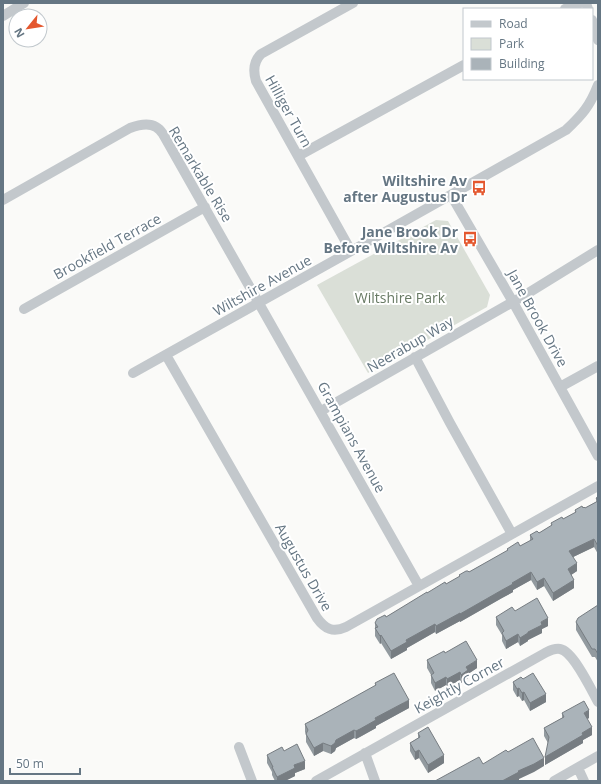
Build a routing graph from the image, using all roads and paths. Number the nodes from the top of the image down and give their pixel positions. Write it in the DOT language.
graph roads {
  1 [pos="24,3"];
  2 [pos="353,3"];
  3 [pos="580,3"];
  4 [pos="568,8"];
  5 [pos="3,16"];
  6 [pos="593,23"];
  7 [pos="598,40"];
  8 [pos="463,66"];
  9 [pos="598,85"];
  10 [pos="298,156"];
  11 [pos="452,195"];
  12 [pos="3,200"];
  13 [pos="205,207"];
  14 [pos="598,250"];
  15 [pos="351,251"];
  16 [pos="259,302"];
  17 [pos="512,302"];
  18 [pos="24,309"];
  19 [pos="166,355"];
  20 [pos="415,357"];
  21 [pos="598,366"];
  22 [pos="133,373"];
  23 [pos="560,387"];
  24 [pos="321,411"];
  25 [pos="598,456"];
  26 [pos="598,486"];
  27 [pos="512,534"];
  28 [pos="419,586"];
  29 [pos="598,702"];
  30 [pos="239,748"];
  31 [pos="365,754"];
  32 [pos="598,756"];
  33 [pos="578,768"];
  34 [pos="252,781"];
  35 [pos="316,781"];
  36 [pos="375,781"];
  37 [pos="554,781"];
  38 [pos="584,781"];
  1 -- 5 [label="street"];
  2 -- 10 [label="street, Hilliger Turn"];
  3 -- 4 [label="street"];
  6 -- 7 [label="street"];
  8 -- 10 [label="street"];
  9 -- 11 [label="street, Wiltshire Avenue"];
  10 -- 15 [label="street, Hilliger Turn"];
  11 -- 15 [label="street, Wiltshire Avenue"];
  11 -- 17 [label="street, Jane Brook Drive"];
  12 -- 13 [label="street, Remarkable Rise"];
  13 -- 16 [label="street, Remarkable Rise"];
  13 -- 18 [label="street, Brookfield Terrace"];
  14 -- 17 [label="street, Neerabup Way"];
  15 -- 16 [label="street, Wiltshire Avenue"];
  16 -- 19 [label="street, Wiltshire Avenue"];
  16 -- 24 [label="street, Grampians Avenue"];
  17 -- 20 [label="street, Neerabup Way"];
  17 -- 23 [label="street, Jane Brook Drive"];
  19 -- 22 [label="street, Wiltshire Avenue"];
  19 -- 28 [label="street, Augustus Drive"];
  20 -- 24 [label="street, Neerabup Way"];
  20 -- 27 [label="street"];
  21 -- 23 [label="street"];
  23 -- 25 [label="street, Jane Brook Drive"];
  24 -- 28 [label="street, Grampians Avenue"];
  26 -- 27 [label="street, Augustus Drive"];
  27 -- 28 [label="street, Augustus Drive"];
  29 -- 31 [label="street, Keightly Corner"];
  30 -- 34 [label="street"];
  31 -- 35 [label="street, Keightly Corner"];
  31 -- 36 [label="street"];
  32 -- 33 [label="street"];
  33 -- 37 [label="street"];
  33 -- 38 [label="street"];
}
